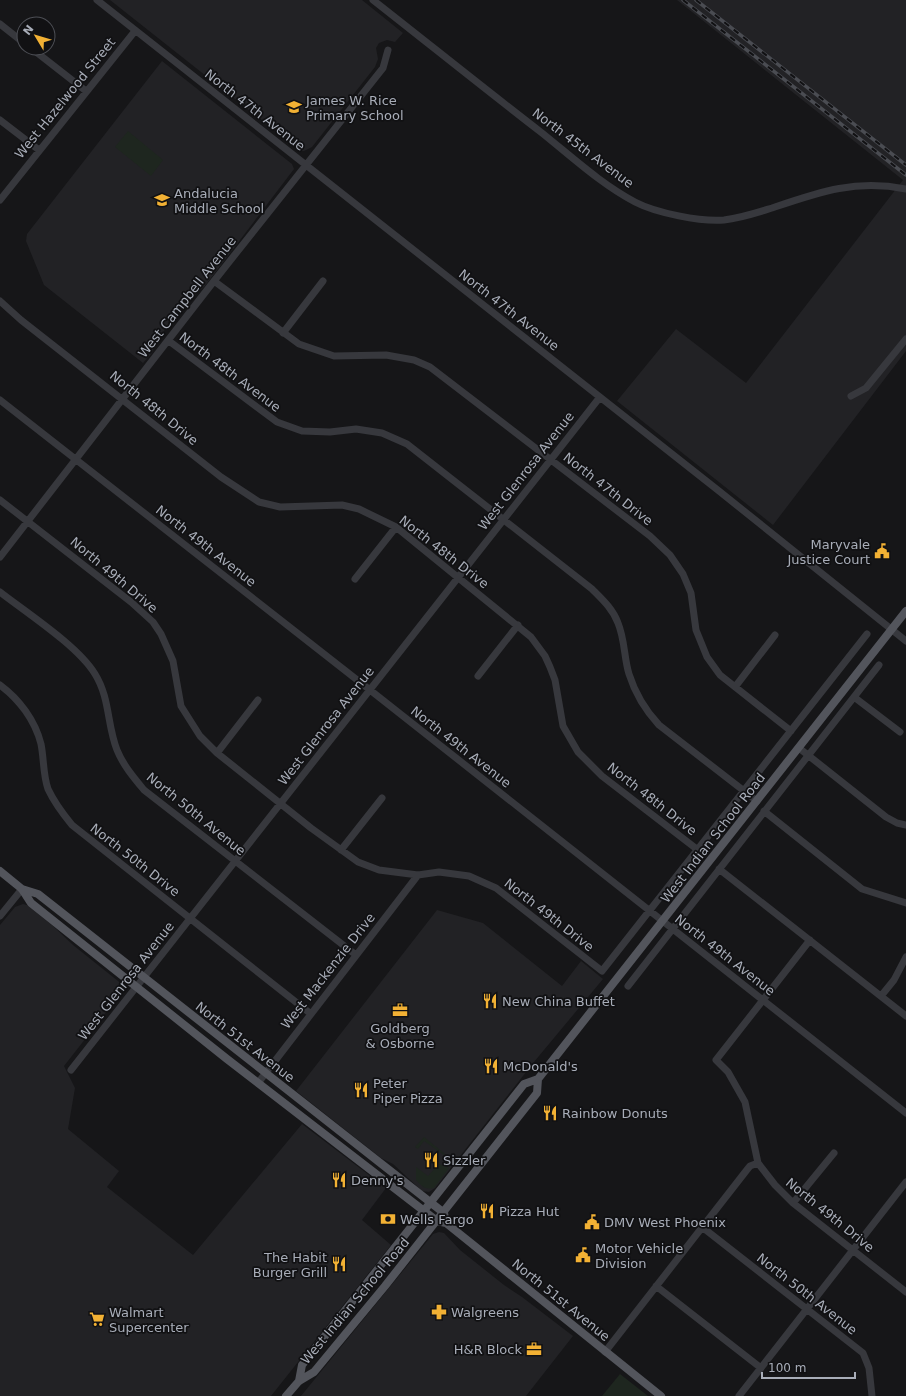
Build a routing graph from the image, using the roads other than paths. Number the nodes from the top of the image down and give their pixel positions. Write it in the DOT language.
graph roads {
  1 [pos="96,0"];
  2 [pos="374,0"];
  3 [pos="0,24"];
  4 [pos="135,31"];
  5 [pos="16,37"];
  6 [pos="388,50"];
  7 [pos="41,56"];
  8 [pos="86,91"];
  9 [pos="0,120"];
  10 [pos="39,150"];
  11 [pos="306,165"];
  12 [pos="906,189"];
  13 [pos="0,200"];
  14 [pos="214,281"];
  15 [pos="323,281"];
  16 [pos="0,301"];
  17 [pos="283,333"];
  18 [pos="906,339"];
  19 [pos="169,341"];
  20 [pos="851,396"];
  21 [pos="600,397"];
  22 [pos="124,399"];
  23 [pos="0,400"];
  24 [pos="551,459"];
  25 [pos="75,460"];
  26 [pos="0,500"];
  27 [pos="504,518"];
  28 [pos="28,520"];
  29 [pos="396,527"];
  30 [pos="0,557"];
  31 [pos="458,577"];
  32 [pos="355,578"];
  33 [pos="0,592"];
  34 [pos="906,611"];
  35 [pos="518,625"];
  36 [pos="892,630"];
  37 [pos="867,634"];
  38 [pos="775,635"];
  39 [pos="906,641"];
  40 [pos="879,665"];
  41 [pos="478,676"];
  42 [pos="735,687"];
  43 [pos="1,688"];
  44 [pos="370,690"];
  45 [pos="854,696"];
  46 [pos="258,700"];
  47 [pos="791,731"];
  48 [pos="900,732"];
  49 [pos="798,748"];
  50 [pos="217,753"];
  51 [pos="808,756"];
  52 [pos="744,791"];
  53 [pos="382,798"];
  54 [pos="757,801"];
  55 [pos="281,803"];
  56 [pos="764,812"];
  57 [pos="906,825"];
  58 [pos="341,850"];
  59 [pos="698,850"];
  60 [pos="235,860"];
  61 [pos="719,869"];
  62 [pos="0,871"];
  63 [pos="418,875"];
  64 [pos="22,889"];
  65 [pos="906,902"];
  66 [pos="650,911"];
  67 [pos="0,916"];
  68 [pos="190,918"];
  69 [pos="663,922"];
  70 [pos="672,929"];
  71 [pos="810,940"];
  72 [pos="356,955"];
  73 [pos="906,957"];
  74 [pos="602,970"];
  75 [pos="143,978"];
  76 [pos="136,986"];
  77 [pos="628,986"];
  78 [pos="881,996"];
  79 [pos="763,1001"];
  80 [pos="311,1014"];
  81 [pos="906,1016"];
  82 [pos="71,1070"];
  83 [pos="265,1073"];
  84 [pos="538,1079"];
  85 [pos="258,1083"];
  86 [pos="906,1113"];
  87 [pos="834,1153"];
  88 [pos="758,1163"];
  89 [pos="906,1182"];
  90 [pos="431,1203"];
  91 [pos="793,1203"];
  92 [pos="424,1212"];
  93 [pos="444,1212"];
  94 [pos="436,1221"];
  95 [pos="446,1223"];
  96 [pos="702,1227"];
  97 [pos="852,1250"];
  98 [pos="656,1286"];
  99 [pos="906,1292"];
  100 [pos="807,1310"];
  101 [pos="605,1352"];
  102 [pos="761,1368"];
  103 [pos="299,1381"];
  104 [pos="286,1396"];
  105 [pos="660,1396"];
  106 [pos="739,1396"];
  107 [pos="872,1396"];
  1 -- 4 [label="street, North 47th Avenue"];
  2 -- 12 [label="street, North 45th Avenue"];
  3 -- 5 [label="street"];
  4 -- 8 [label="street, West Hazelwood Street"];
  4 -- 11 [label="street, North 47th Avenue"];
  6 -- 11 [label="street, West Campbell Avenue"];
  7 -- 8 [label="street"];
  8 -- 10 [label="street, West Hazelwood Street"];
  9 -- 10 [label="street"];
  10 -- 13 [label="street, West Hazelwood Street"];
  11 -- 14 [label="street, West Campbell Avenue"];
  11 -- 21 [label="street, North 47th Avenue"];
  14 -- 17 [label="street, North 47th Drive"];
  14 -- 19 [label="street, West Campbell Avenue"];
  15 -- 17 [label="street"];
  16 -- 22 [label="street, North 48th Drive"];
  17 -- 24 [label="street, North 47th Drive"];
  18 -- 20 [label="street"];
  19 -- 22 [label="street, West Campbell Avenue"];
  19 -- 27 [label="street, North 48th Avenue"];
  21 -- 24 [label="street, West Glenrosa Avenue"];
  21 -- 36 [label="street, North 47th Avenue"];
  22 -- 25 [label="street, West Campbell Avenue"];
  22 -- 29 [label="street, North 48th Drive"];
  23 -- 25 [label="street, North 49th Avenue"];
  24 -- 27 [label="street, West Glenrosa Avenue"];
  24 -- 42 [label="street, North 47th Drive"];
  25 -- 28 [label="street, West Campbell Avenue"];
  25 -- 44 [label="street, North 49th Avenue"];
  26 -- 28 [label="street, North 49th Drive"];
  27 -- 31 [label="street, West Glenrosa Avenue"];
  27 -- 52 [label="street, North 48th Avenue"];
  28 -- 30 [label="street, West Campbell Avenue"];
  28 -- 50 [label="street, North 49th Drive"];
  29 -- 31 [label="street, North 48th Drive"];
  29 -- 32 [label="street"];
  31 -- 35 [label="street, North 48th Drive"];
  31 -- 44 [label="street, West Glenrosa Avenue"];
  33 -- 60 [label="street, North 50th Avenue"];
  34 -- 36 [label="main road, West Indian School Road"];
  35 -- 41 [label="street"];
  35 -- 59 [label="street, North 48th Drive"];
  36 -- 39 [label="street, North 47th Avenue"];
  36 -- 49 [label="main road, West Indian School Road"];
  37 -- 47 [label="street, West Indian School Road"];
  38 -- 42 [label="street"];
  40 -- 45 [label="street, West Indian School Road"];
  42 -- 47 [label="street, North 47th Drive"];
  43 -- 68 [label="street, North 50th Drive"];
  44 -- 55 [label="street, West Glenrosa Avenue"];
  44 -- 66 [label="street, North 49th Avenue"];
  45 -- 48 [label="street"];
  45 -- 51 [label="street, West Indian School Road"];
  46 -- 50 [label="street"];
  47 -- 52 [label="street, West Indian School Road"];
  49 -- 51 [label="street"];
  49 -- 54 [label="main road, West Indian School Road"];
  50 -- 55 [label="street, North 49th Drive"];
  51 -- 56 [label="street, West Indian School Road"];
  51 -- 57 [label="street"];
  52 -- 54 [label="street, North 48th Avenue"];
  52 -- 59 [label="street, West Indian School Road"];
  53 -- 58 [label="street"];
  54 -- 69 [label="main road, West Indian School Road"];
  55 -- 58 [label="street, North 49th Drive"];
  55 -- 60 [label="street, West Glenrosa Avenue"];
  56 -- 61 [label="street, West Indian School Road"];
  56 -- 65 [label="street"];
  58 -- 63 [label="street, North 49th Drive"];
  59 -- 66 [label="street, West Indian School Road"];
  60 -- 68 [label="street, West Glenrosa Avenue"];
  60 -- 72 [label="street, North 50th Avenue"];
  61 -- 70 [label="street, West Indian School Road"];
  61 -- 71 [label="street"];
  62 -- 64 [label="main road, North 51st Avenue"];
  63 -- 72 [label="street, West Mackenzie Drive"];
  63 -- 74 [label="street, North 49th Drive"];
  64 -- 67 [label="street"];
  64 -- 75 [label="main road, North 51st Avenue"];
  64 -- 76 [label="main road, North 51st Avenue"];
  66 -- 69 [label="street, North 49th Avenue"];
  66 -- 74 [label="street, West Indian School Road"];
  68 -- 75 [label="street, West Glenrosa Avenue"];
  68 -- 80 [label="street, North 50th Drive"];
  69 -- 70 [label="street, North 49th Avenue"];
  69 -- 84 [label="main road, West Indian School Road"];
  70 -- 77 [label="street, West Indian School Road"];
  70 -- 79 [label="street, North 49th Avenue"];
  71 -- 78 [label="street"];
  71 -- 79 [label="street"];
  72 -- 80 [label="street, West Mackenzie Drive"];
  73 -- 78 [label="street"];
  75 -- 76 [label="street, West Glenrosa Avenue"];
  75 -- 83 [label="main road, North 51st Avenue"];
  76 -- 82 [label="street, West Glenrosa Avenue"];
  76 -- 85 [label="main road, North 51st Avenue"];
  78 -- 81 [label="street"];
  79 -- 86 [label="street, North 49th Avenue"];
  79 -- 88 [label="street, North 49th Drive"];
  80 -- 83 [label="street, West Mackenzie Drive"];
  83 -- 85 [label="street, West Mackenzie Drive"];
  83 -- 90 [label="main road, North 51st Avenue"];
  84 -- 90 [label="main road, West Indian School Road"];
  84 -- 93 [label="main road, West Indian School Road"];
  85 -- 92 [label="main road, North 51st Avenue"];
  87 -- 91 [label="street"];
  88 -- 91 [label="street, North 49th Drive"];
  88 -- 96 [label="street"];
  89 -- 97 [label="street"];
  90 -- 92 [label="main road, West Indian School Road"];
  90 -- 93 [label="main road, North 51st Avenue"];
  91 -- 97 [label="street, North 49th Drive"];
  92 -- 94 [label="main road, North 51st Avenue"];
  92 -- 103 [label="main road, West Indian School Road"];
  93 -- 94 [label="main road, West Indian School Road"];
  93 -- 95 [label="main road"];
  94 -- 95 [label="main road, North 51st Avenue"];
  94 -- 103 [label="main road, West Indian School Road"];
  95 -- 101 [label="main road, North 51st Avenue"];
  96 -- 98 [label="street"];
  96 -- 100 [label="street, North 50th Avenue"];
  97 -- 99 [label="street, North 49th Drive"];
  97 -- 100 [label="street"];
  98 -- 101 [label="street"];
  98 -- 102 [label="street"];
  100 -- 102 [label="street"];
  100 -- 107 [label="street, North 50th Avenue"];
  101 -- 105 [label="main road, North 51st Avenue"];
  102 -- 106 [label="street"];
  103 -- 104 [label="main road, West Indian School Road"];
}
